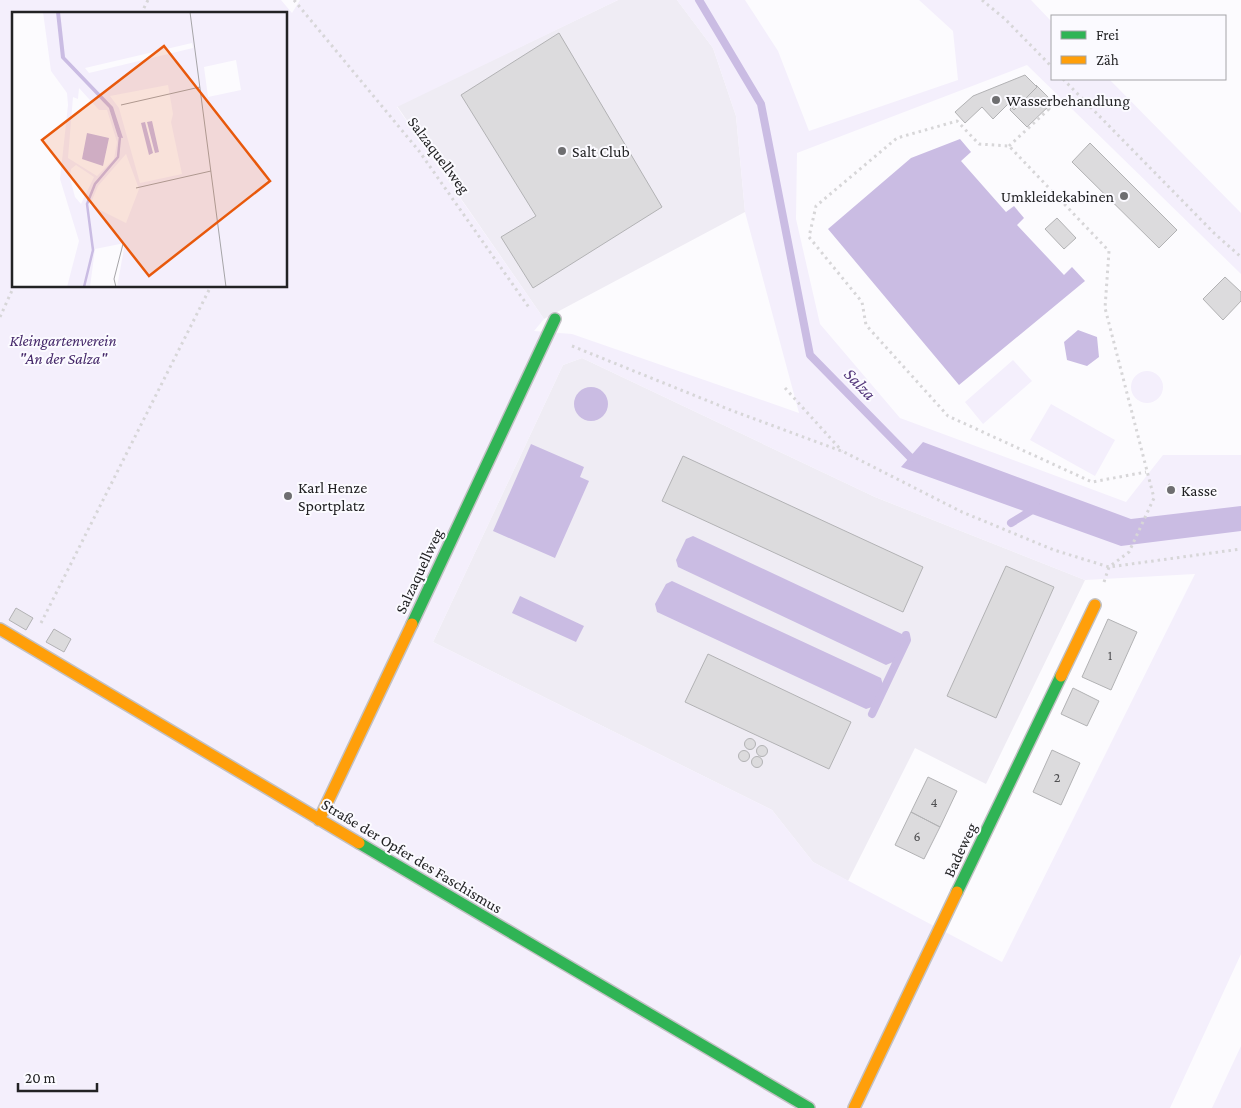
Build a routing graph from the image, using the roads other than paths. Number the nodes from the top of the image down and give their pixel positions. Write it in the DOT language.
graph roads {
  1 [pos="555,319"];
  2 [pos="1095,606"];
  3 [pos="0,629"];
  4 [pos="319,820"];
  5 [pos="809,1108"];
  6 [pos="854,1108"];
  1 -- 4 [label="street, Salzaquellweg"];
  2 -- 6 [label="street, Badeweg"];
  3 -- 4 [label="street, Straße der Opfer des Faschismus"];
  4 -- 5 [label="street, Straße der Opfer des Faschismus"];
}
